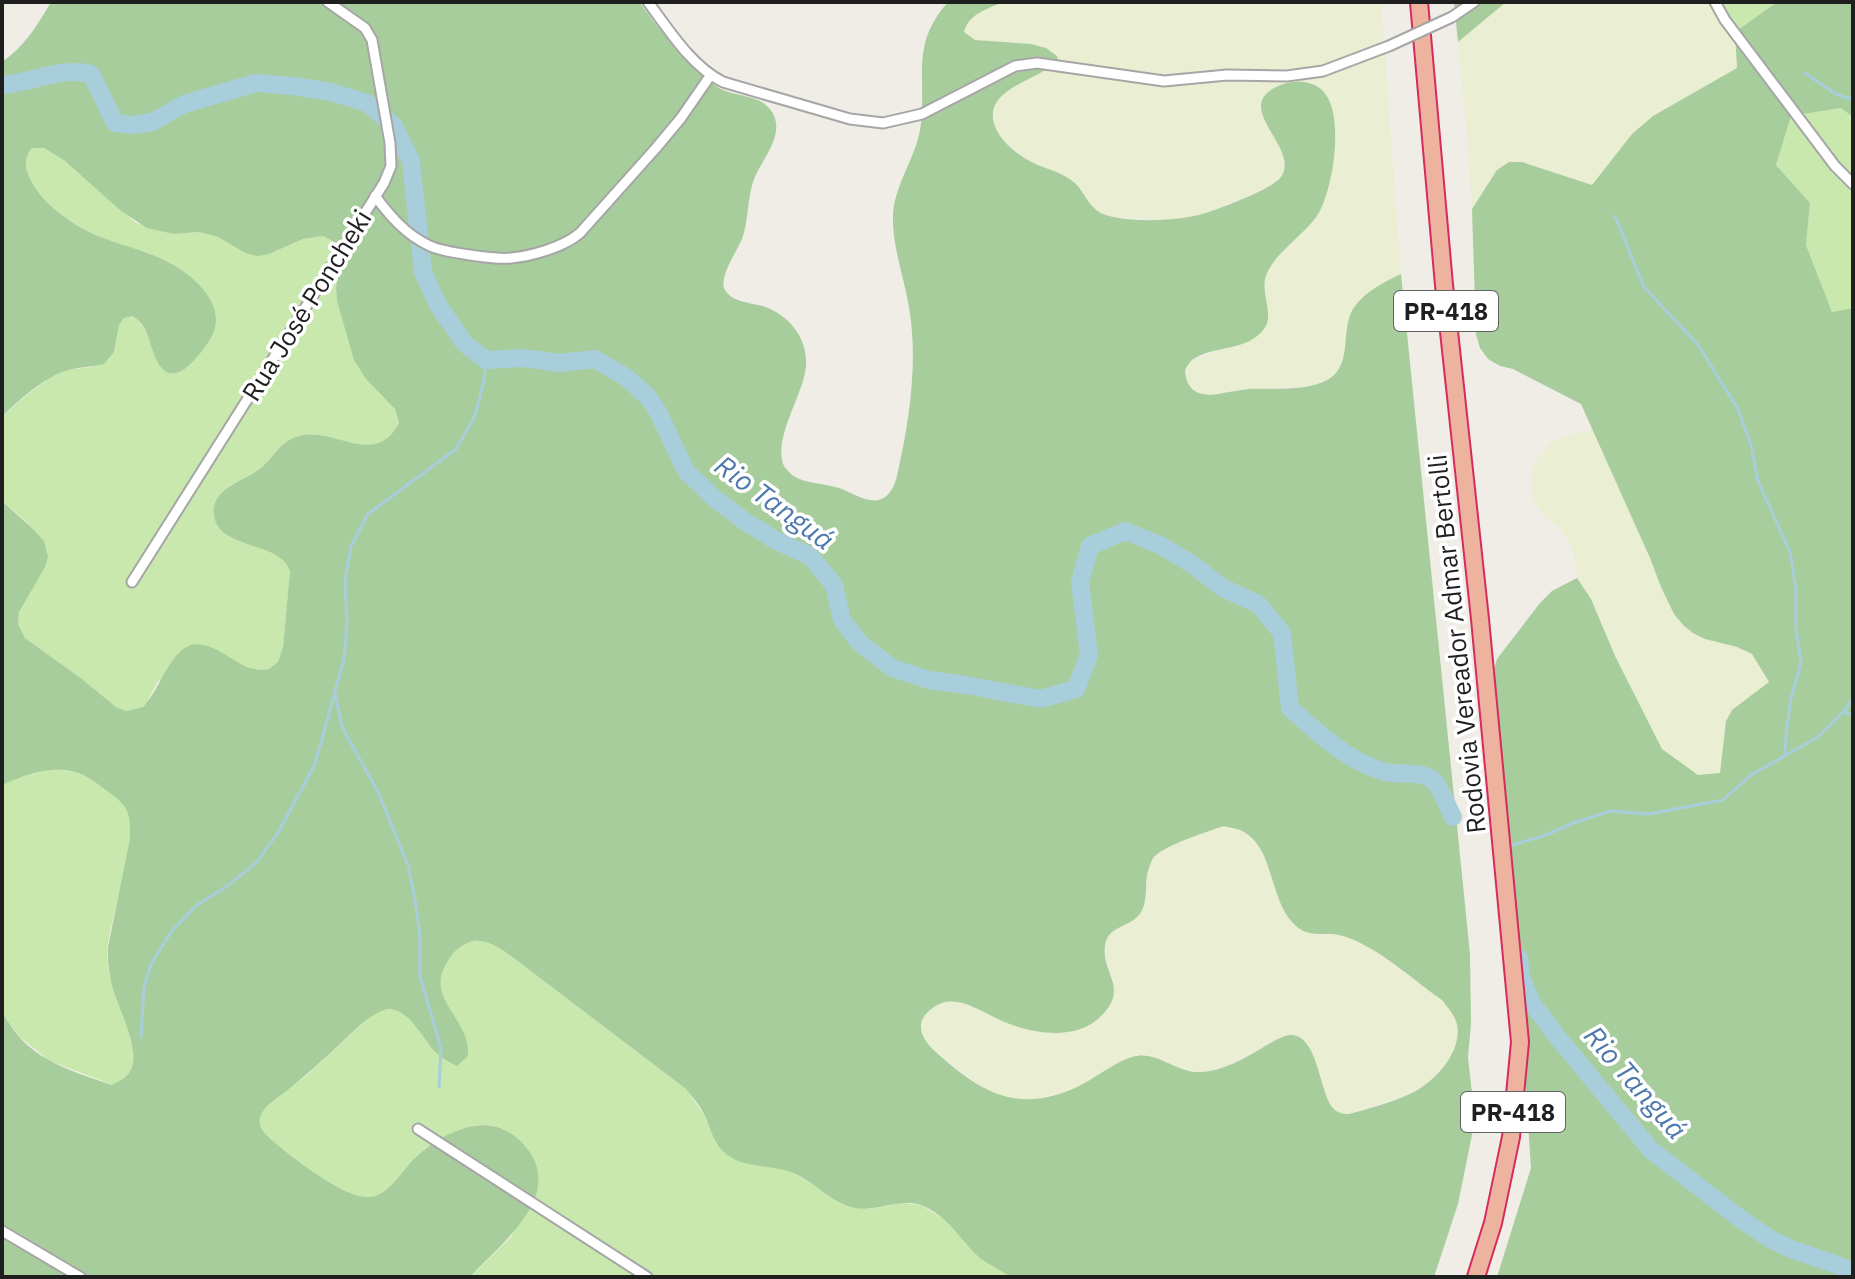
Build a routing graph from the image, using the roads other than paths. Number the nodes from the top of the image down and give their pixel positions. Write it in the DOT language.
graph roads {
  1 [pos="328,2"];
  2 [pos="648,2"];
  3 [pos="1419,2"];
  4 [pos="1474,2"];
  5 [pos="1715,2"];
  6 [pos="710,76"];
  7 [pos="1853,184"];
  8 [pos="375,196"];
  9 [pos="132,582"];
  10 [pos="418,1129"];
  11 [pos="2,1231"];
  12 [pos="80,1277"];
  13 [pos="647,1277"];
  14 [pos="1476,1277"];
  1 -- 8 [label="street"];
  2 -- 6 [label="street"];
  3 -- 14 [label="highway, Rodovia Vereador Admar Bertolli / PR-418"];
  4 -- 6 [label="street, bridge"];
  5 -- 7 [label="street"];
  6 -- 8 [label="street, Rua José Poncheki"];
  8 -- 9 [label="street, Rua José Poncheki"];
  10 -- 13 [label="street"];
  11 -- 12 [label="street"];
}
